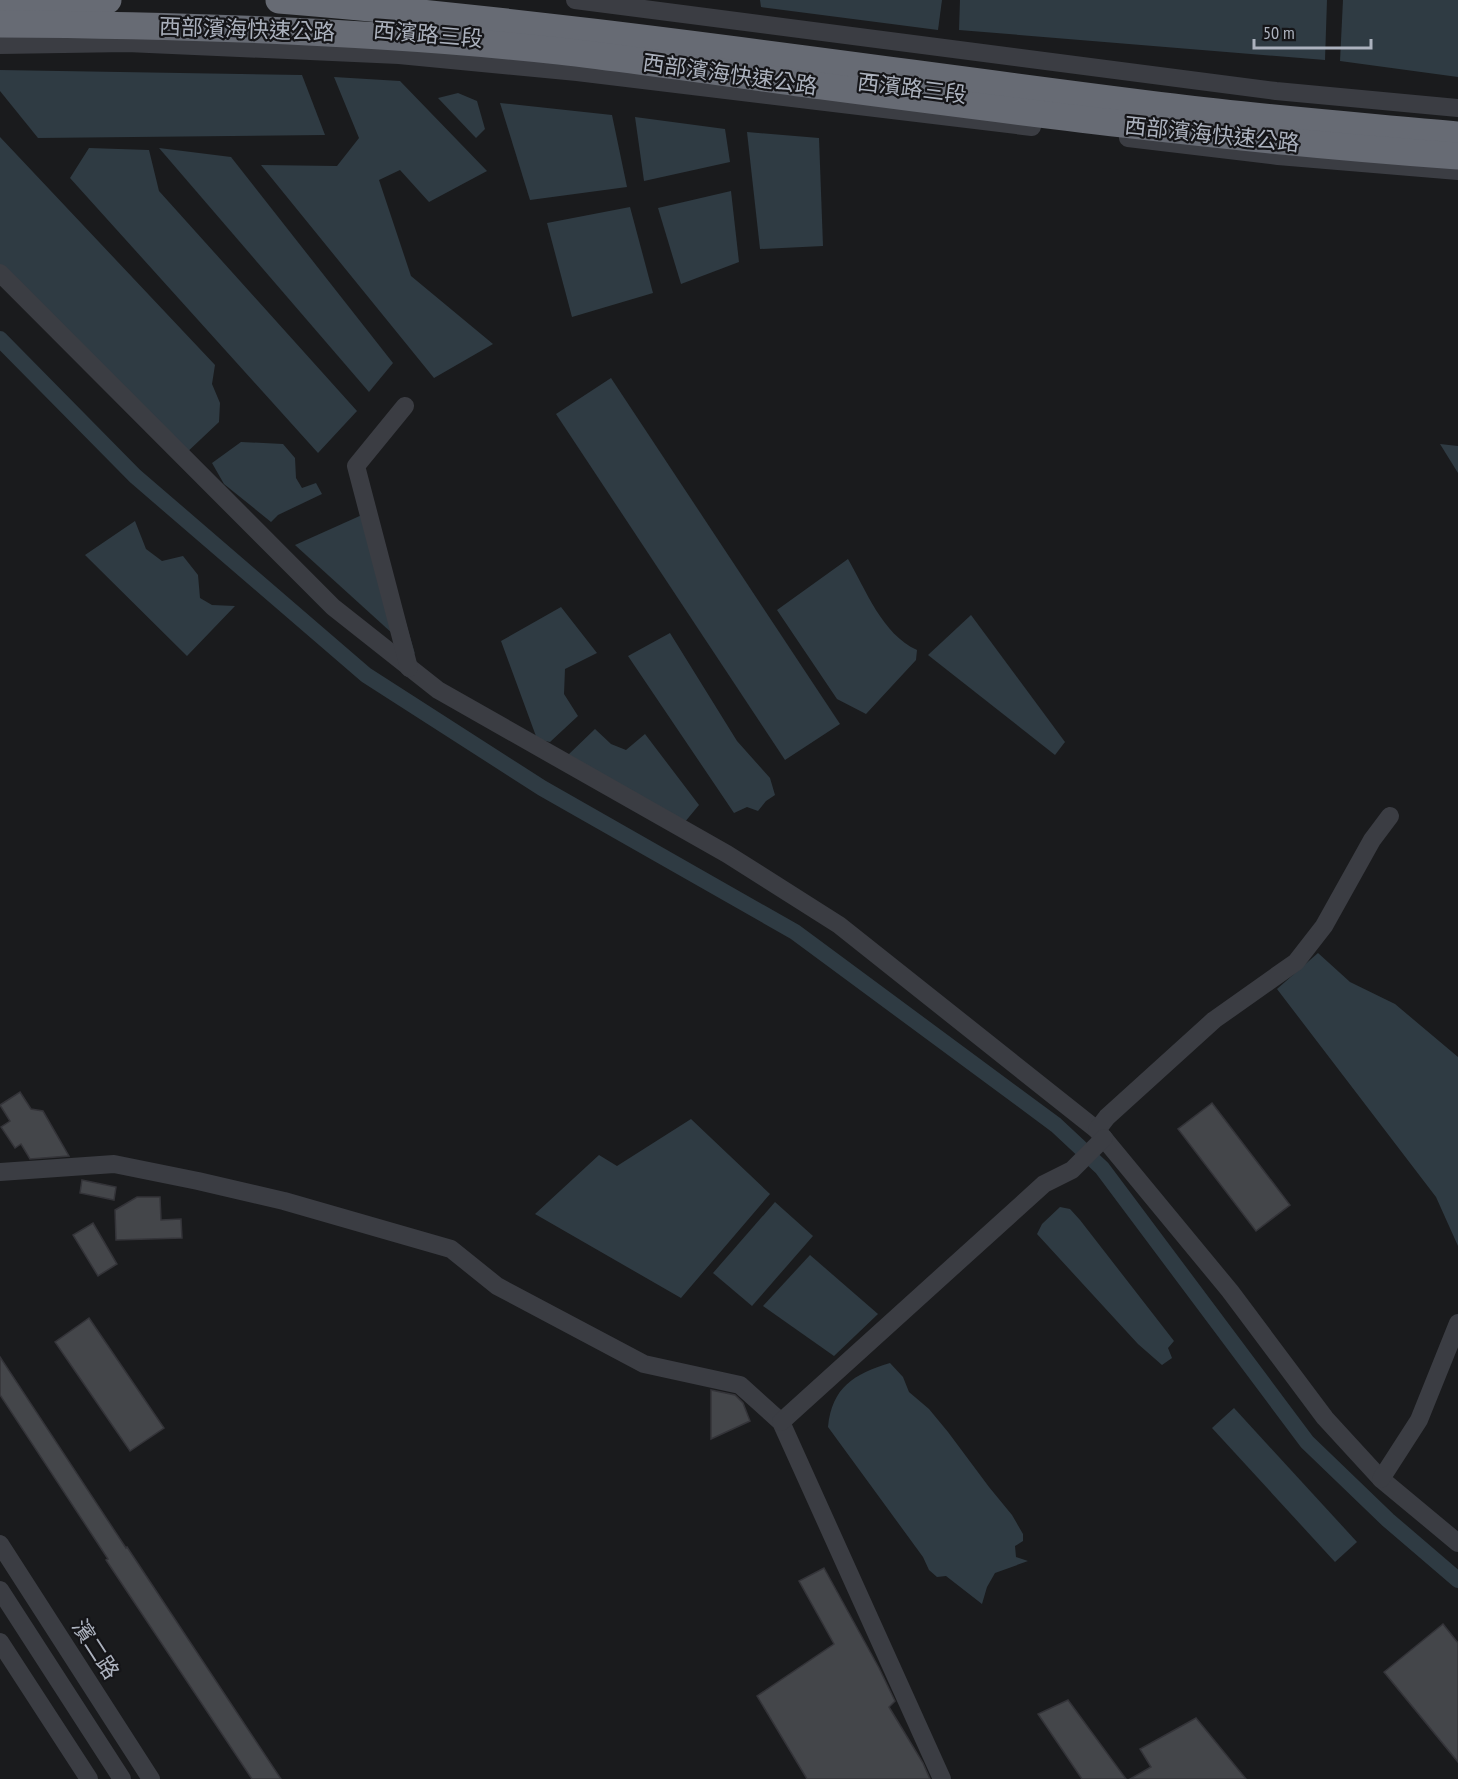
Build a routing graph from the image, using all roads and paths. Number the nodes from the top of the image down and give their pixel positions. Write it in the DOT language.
graph roads {
  1 [pos="108,0"];
  2 [pos="279,0"];
  3 [pos="575,0"];
  4 [pos="0,1"];
  5 [pos="0,24"];
  6 [pos="144,25"];
  7 [pos="0,36"];
  8 [pos="0,45"];
  9 [pos="1458,108"];
  10 [pos="1458,135"];
  11 [pos="1458,156"];
  12 [pos="1458,171"];
  13 [pos="0,273"];
  14 [pos="405,406"];
  15 [pos="409,668"];
  16 [pos="1390,816"];
  17 [pos="1101,1134"];
  18 [pos="0,1172"];
  19 [pos="1458,1323"];
  20 [pos="781,1422"];
  21 [pos="1381,1479"];
  22 [pos="1458,1543"];
  23 [pos="0,1544"];
  24 [pos="0,1590"];
  25 [pos="0,1642"];
  26 [pos="89,1779"];
  27 [pos="122,1779"];
  28 [pos="151,1779"];
  29 [pos="942,1779"];
  1 -- 4 [label="highway"];
  2 -- 10 [label="highway, 西部濱海快速公路"];
  3 -- 9 [label="street, 西濱路三段"];
  5 -- 6 [label="highway, 西部濱海快速公路"];
  6 -- 7 [label="highway"];
  6 -- 11 [label="highway, 西部濱海快速公路"];
  8 -- 12 [label="street, 西濱路三段"];
  13 -- 15 [label="street"];
  14 -- 15 [label="street"];
  15 -- 17 [label="street"];
  16 -- 17 [label="street"];
  17 -- 20 [label="street"];
  17 -- 21 [label="street"];
  18 -- 20 [label="street"];
  19 -- 21 [label="street"];
  20 -- 29 [label="street"];
  21 -- 22 [label="street"];
  23 -- 28 [label="street, 濱二路"];
  24 -- 27 [label="street"];
  25 -- 26 [label="street"];
}
